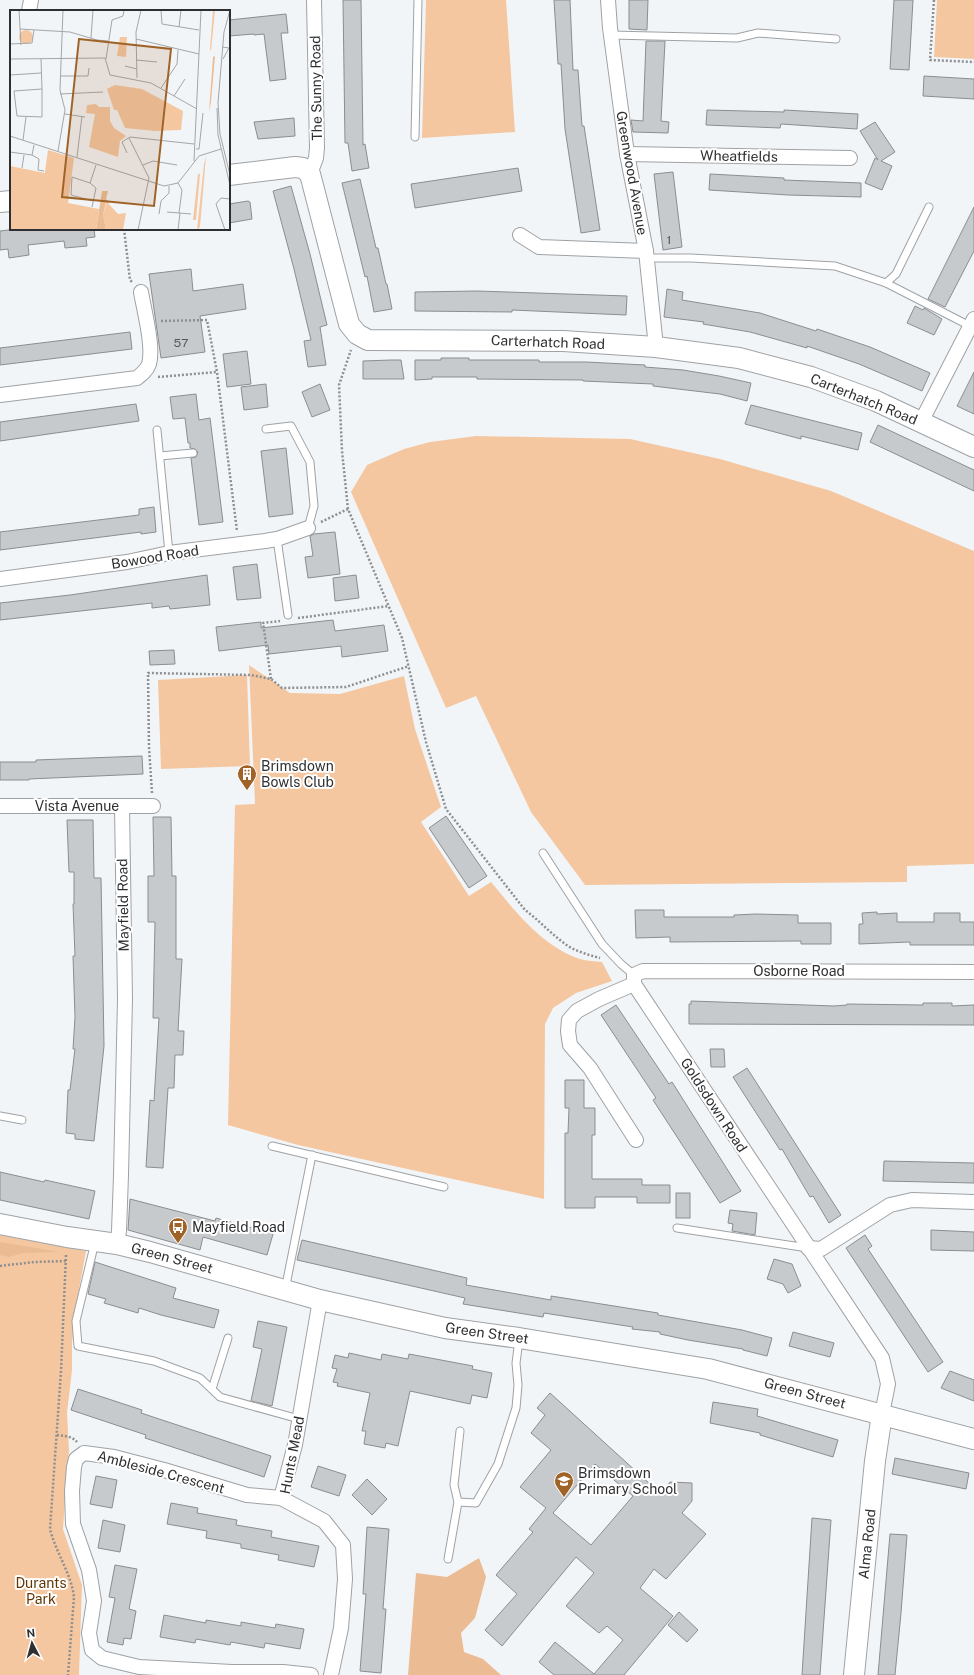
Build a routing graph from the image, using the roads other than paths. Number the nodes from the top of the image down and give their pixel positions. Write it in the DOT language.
graph roads {
  1 [pos="31,0"];
  2 [pos="314,0"];
  3 [pos="418,0"];
  4 [pos="608,0"];
  5 [pos="29,10"];
  6 [pos="611,35"];
  7 [pos="836,39"];
  8 [pos="415,137"];
  9 [pos="627,154"];
  10 [pos="850,158"];
  11 [pos="310,174"];
  12 [pos="230,175"];
  13 [pos="10,201"];
  14 [pos="0,202"];
  15 [pos="929,207"];
  16 [pos="520,235"];
  17 [pos="646,255"];
  18 [pos="886,283"];
  19 [pos="141,292"];
  20 [pos="973,324"];
  21 [pos="656,347"];
  22 [pos="0,395"];
  23 [pos="921,422"];
  24 [pos="266,429"];
  25 [pos="157,430"];
  26 [pos="974,447"];
  27 [pos="194,453"];
  28 [pos="160,456"];
  29 [pos="308,528"];
  30 [pos="277,539"];
  31 [pos="170,553"];
  32 [pos="0,579"];
  33 [pos="285,618"];
  34 [pos="0,806"];
  35 [pos="122,806"];
  36 [pos="153,806"];
  37 [pos="543,853"];
  38 [pos="974,972"];
  39 [pos="634,979"];
  40 [pos="0,1116"];
  41 [pos="22,1120"];
  42 [pos="636,1140"];
  43 [pos="272,1146"];
  44 [pos="312,1155"];
  45 [pos="444,1187"];
  46 [pos="974,1202"];
  47 [pos="0,1224"];
  48 [pos="677,1228"];
  49 [pos="95,1240"];
  50 [pos="117,1244"];
  51 [pos="808,1248"];
  52 [pos="285,1290"];
  53 [pos="320,1300"];
  54 [pos="228,1338"];
  55 [pos="519,1338"];
  56 [pos="212,1389"];
  57 [pos="882,1414"];
  58 [pos="299,1419"];
  59 [pos="460,1431"];
  60 [pos="974,1439"];
  61 [pos="281,1498"];
  62 [pos="458,1502"];
  63 [pos="448,1559"];
  64 [pos="311,1675"];
  65 [pos="331,1675"];
  66 [pos="854,1675"];
  1 -- 5 [label="street"];
  2 -- 11 [label="street, The Sunny Road"];
  3 -- 8 [label="lane"];
  4 -- 6 [label="street, Greenwood Avenue"];
  6 -- 7 [label="lane"];
  6 -- 9 [label="street, Greenwood Avenue"];
  9 -- 10 [label="street, Wheatfields"];
  9 -- 17 [label="street, Greenwood Avenue"];
  11 -- 12 [label="street"];
  11 -- 21 [label="street, Carterhatch Road"];
  13 -- 14 [label="street"];
  15 -- 18 [label="lane"];
  16 -- 17 [label="street"];
  17 -- 18 [label="lane"];
  17 -- 21 [label="street, Greenwood Avenue"];
  18 -- 20 [label="lane"];
  19 -- 22 [label="street"];
  20 -- 23 [label="street"];
  21 -- 23 [label="street, Carterhatch Road"];
  23 -- 26 [label="street, Carterhatch Road"];
  24 -- 29 [label="lane"];
  25 -- 28 [label="lane"];
  27 -- 28 [label="lane"];
  28 -- 31 [label="lane"];
  29 -- 30 [label="street, Bowood Road"];
  30 -- 31 [label="street, Bowood Road"];
  30 -- 33 [label="lane"];
  31 -- 32 [label="street, Bowood Road"];
  34 -- 35 [label="street, Vista Avenue"];
  35 -- 36 [label="street, Vista Avenue"];
  35 -- 50 [label="street, Mayfield Road"];
  37 -- 39 [label="lane"];
  38 -- 39 [label="street, Osborne Road"];
  39 -- 42 [label="street"];
  39 -- 51 [label="street, Goldsdown Road"];
  40 -- 41 [label="lane"];
  43 -- 44 [label="lane"];
  44 -- 45 [label="lane"];
  44 -- 52 [label="lane"];
  46 -- 51 [label="street"];
  47 -- 49 [label="street, Green Street"];
  48 -- 51 [label="lane"];
  49 -- 50 [label="street, Green Street"];
  49 -- 56 [label="lane"];
  50 -- 52 [label="street, Green Street"];
  51 -- 57 [label="street, Goldsdown Road"];
  52 -- 53 [label="street, Green Street"];
  53 -- 55 [label="street, Green Street"];
  53 -- 58 [label="street, Hunts Mead"];
  54 -- 56 [label="lane"];
  55 -- 57 [label="street, Green Street"];
  55 -- 62 [label="lane"];
  56 -- 58 [label="lane"];
  57 -- 60 [label="street, Green Street"];
  57 -- 66 [label="street, Alma Road"];
  58 -- 61 [label="street, Hunts Mead"];
  59 -- 62 [label="lane"];
  61 -- 64 [label="street, Ambleside Crescent"];
  61 -- 65 [label="street, Hunts Mead"];
  62 -- 63 [label="lane"];
}
